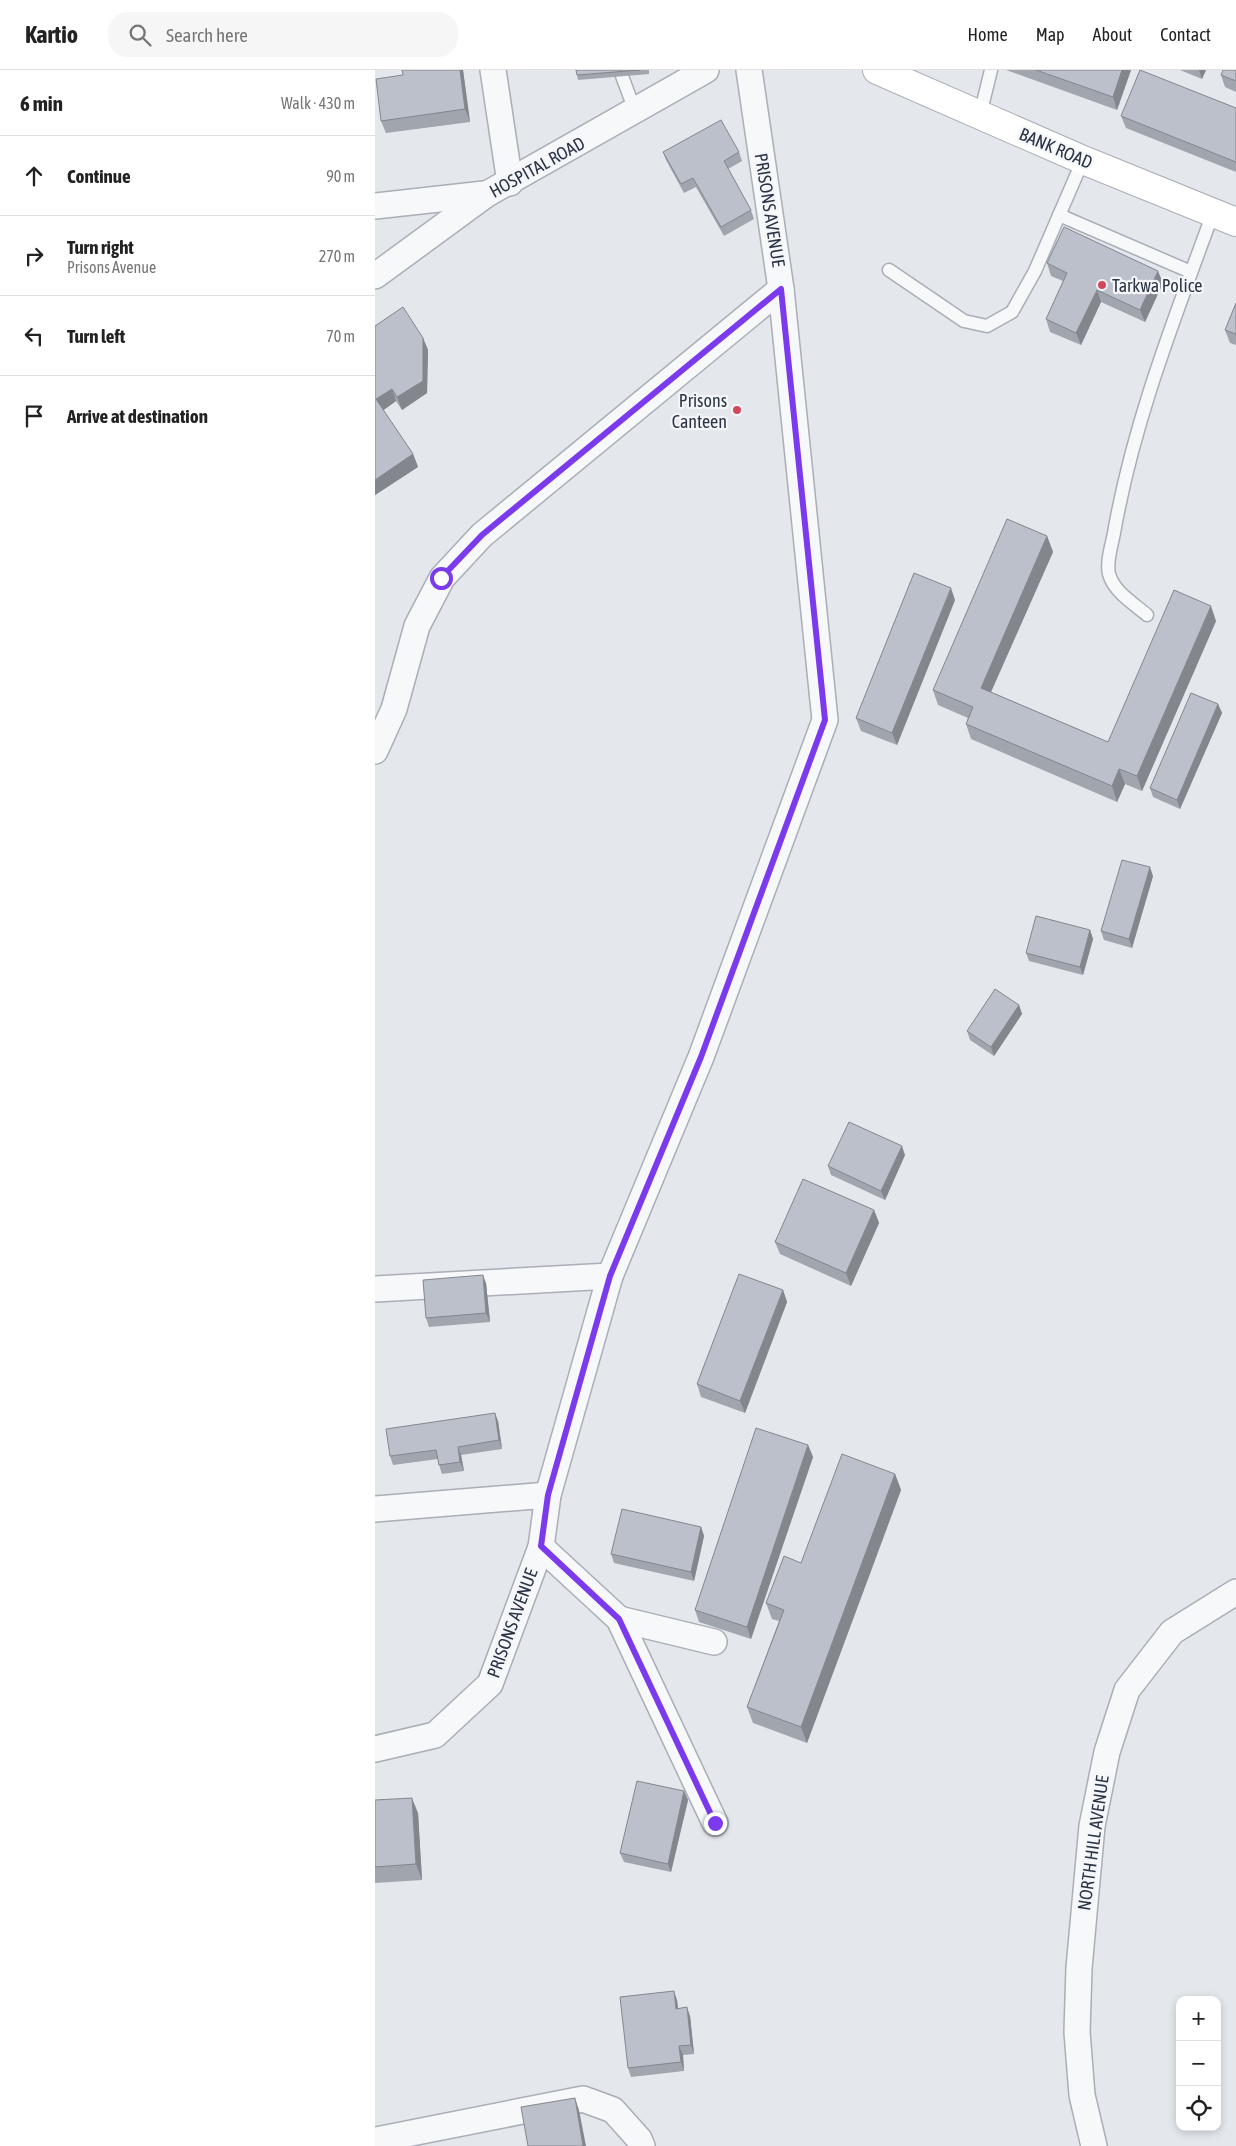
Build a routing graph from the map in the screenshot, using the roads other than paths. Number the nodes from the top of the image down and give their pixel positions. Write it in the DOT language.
graph roads {
  1 [pos="493,70"];
  2 [pos="706,70"];
  3 [pos="749,70"];
  4 [pos="877,70"];
  5 [pos="991,70"];
  6 [pos="622,76"];
  7 [pos="635,111"];
  8 [pos="979,115"];
  9 [pos="1083,160"];
  10 [pos="510,183"];
  11 [pos="487,194"];
  12 [pos="375,206"];
  13 [pos="1059,215"];
  14 [pos="1225,217"];
  15 [pos="889,270"];
  16 [pos="1191,272"];
  17 [pos="375,276"];
  18 [pos="781,289"];
  19 [pos="1147,615"];
  20 [pos="375,751"];
  21 [pos="610,1276"];
  22 [pos="375,1290"];
  23 [pos="548,1495"];
  24 [pos="375,1509"];
  25 [pos="541,1546"];
  26 [pos="1236,1592"];
  27 [pos="619,1619"];
  28 [pos="713,1642"];
  29 [pos="375,1749"];
  30 [pos="715,1823"];
  31 [pos="377,2142"];
  32 [pos="642,2146"];
  33 [pos="1094,2146"];
  1 -- 10 [label="street"];
  2 -- 7 [label="street, HOSPITAL ROAD"];
  3 -- 18 [label="street, PRISONS AVENUE"];
  4 -- 8 [label="street, BANK ROAD"];
  5 -- 8 [label="lane"];
  6 -- 7 [label="lane"];
  7 -- 10 [label="street, HOSPITAL ROAD"];
  8 -- 9 [label="street, BANK ROAD"];
  9 -- 13 [label="lane"];
  9 -- 14 [label="street, BANK ROAD"];
  10 -- 11 [label="street, HOSPITAL ROAD"];
  11 -- 12 [label="street"];
  11 -- 17 [label="street, HOSPITAL ROAD"];
  13 -- 15 [label="lane"];
  13 -- 16 [label="lane"];
  14 -- 16 [label="lane"];
  16 -- 19 [label="lane"];
  18 -- 20 [label="street"];
  18 -- 21 [label="street, PRISONS AVENUE"];
  21 -- 22 [label="street"];
  21 -- 23 [label="street, PRISONS AVENUE"];
  23 -- 24 [label="street"];
  23 -- 25 [label="street, PRISONS AVENUE"];
  25 -- 27 [label="street"];
  25 -- 29 [label="street, PRISONS AVENUE"];
  26 -- 33 [label="street, NORTH HILL AVENUE"];
  27 -- 28 [label="street"];
  27 -- 30 [label="street"];
  31 -- 32 [label="street"];
}
